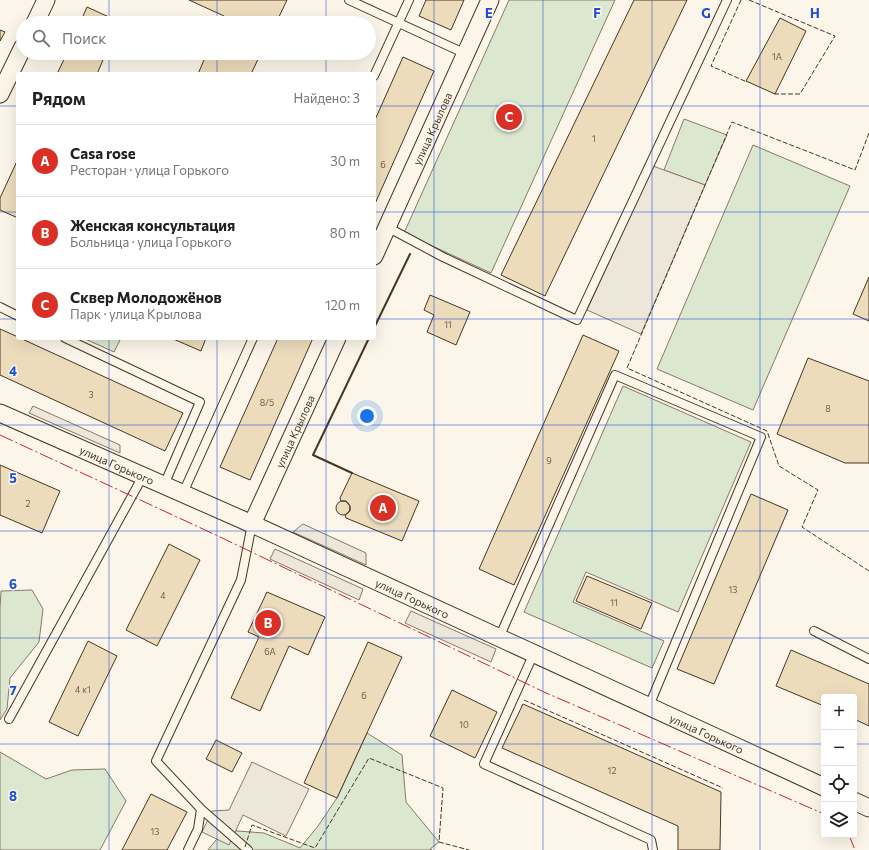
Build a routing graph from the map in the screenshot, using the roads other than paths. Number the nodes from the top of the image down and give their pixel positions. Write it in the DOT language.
graph roads {
  1 [pos="46,0"];
  2 [pos="349,0"];
  3 [pos="408,0"];
  4 [pos="490,0"];
  5 [pos="727,0"];
  6 [pos="38,16"];
  7 [pos="399,22"];
  8 [pos="466,54"];
  9 [pos="17,60"];
  10 [pos="376,72"];
  11 [pos="0,94"];
  12 [pos="387,227"];
  13 [pos="376,252"];
  14 [pos="0,307"];
  15 [pos="16,315"];
  16 [pos="69,340"];
  17 [pos="252,340"];
  18 [pos="336,340"];
  19 [pos="0,412"];
  20 [pos="143,476"];
  21 [pos="164,485"];
  22 [pos="183,493"];
  23 [pos="252,524"];
  24 [pos="814,631"];
  25 [pos="500,638"];
  26 [pos="534,653"];
  27 [pos="869,659"];
  28 [pos="649,706"];
  29 [pos="10,719"];
  30 [pos="821,786"];
  31 [pos="856,802"];
  32 [pos="869,808"];
  33 [pos="201,809"];
  34 [pos="188,850"];
  35 [pos="248,850"];
  36 [pos="653,850"];
  1 -- 6 [label="street"];
  2 -- 7 [label="lane"];
  3 -- 7 [label="lane"];
  4 -- 8 [label="street, улица Крылова"];
  5 -- 12 [label="lane"];
  7 -- 8 [label="lane"];
  7 -- 10 [label="lane"];
  8 -- 12 [label="street, улица Крылова"];
  9 -- 11 [label="street"];
  12 -- 13 [label="street, улица Крылова"];
  14 -- 15 [label="lane"];
  16 -- 21 [label="lane"];
  17 -- 22 [label="lane"];
  18 -- 23 [label="street, улица Крылова"];
  19 -- 20 [label="street, улица Горького"];
  20 -- 21 [label="street, улица Горького"];
  20 -- 29 [label="lane"];
  21 -- 22 [label="street, улица Горького"];
  22 -- 23 [label="street, улица Горького"];
  23 -- 25 [label="street, улица Горького"];
  23 -- 33 [label="lane"];
  24 -- 27 [label="lane"];
  25 -- 26 [label="street, улица Горького"];
  25 -- 28 [label="lane"];
  26 -- 28 [label="street, улица Горького"];
  26 -- 36 [label="lane"];
  28 -- 30 [label="street, улица Горького"];
  31 -- 32 [label="street"];
  33 -- 34 [label="lane"];
  33 -- 35 [label="lane"];
}
